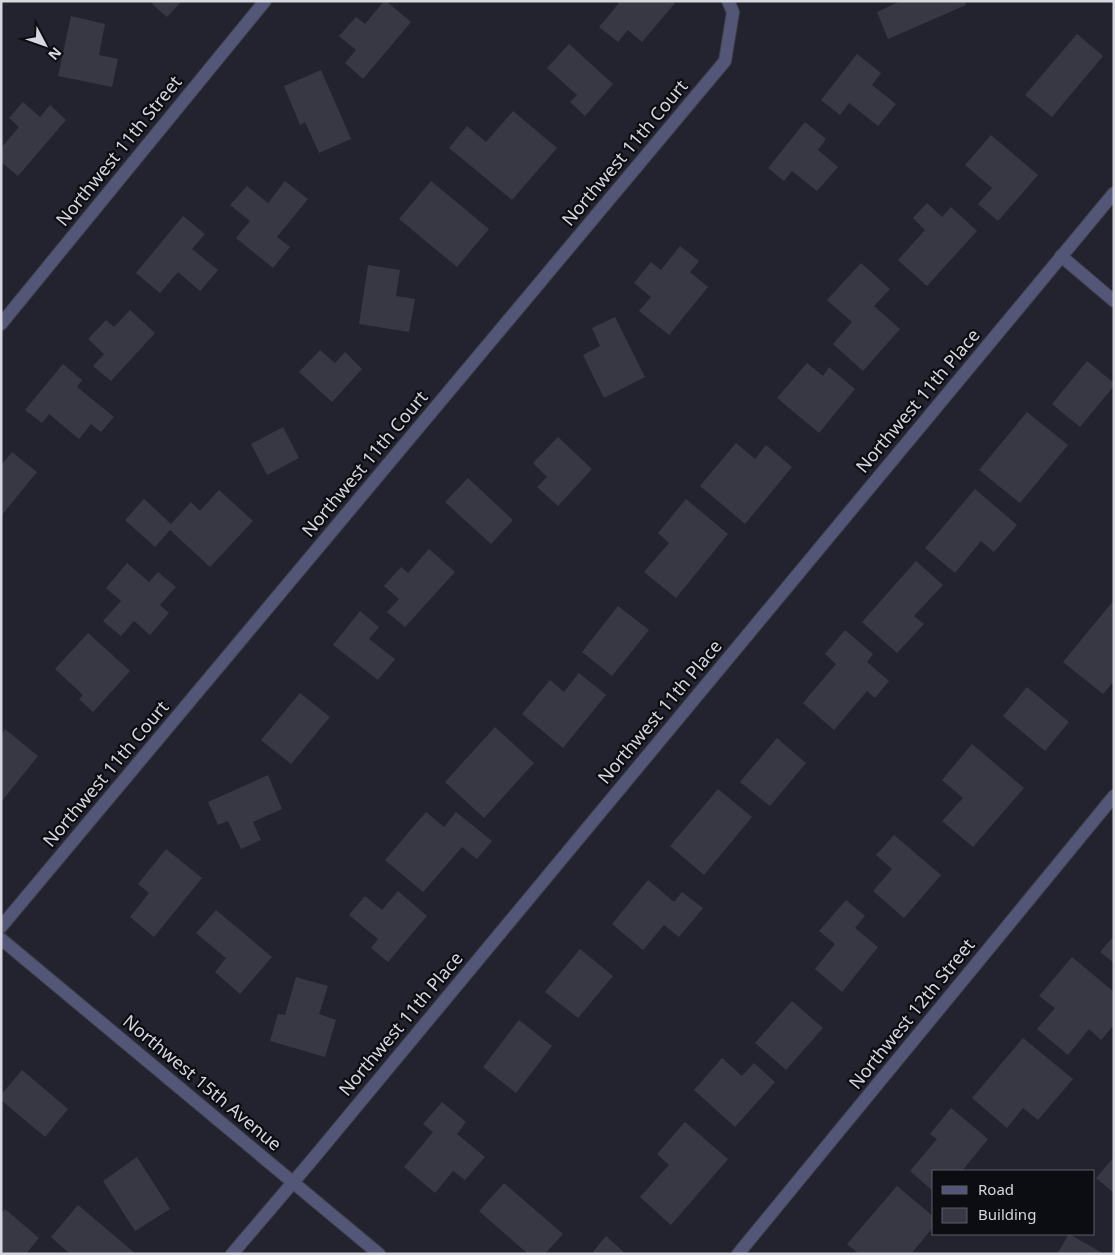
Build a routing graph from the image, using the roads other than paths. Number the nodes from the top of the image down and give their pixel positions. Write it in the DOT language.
graph roads {
  1 [pos="265,1"];
  2 [pos="730,7"];
  3 [pos="1114,193"];
  4 [pos="1061,256"];
  5 [pos="1114,301"];
  6 [pos="1,324"];
  7 [pos="1114,796"];
  8 [pos="1,927"];
  9 [pos="1,939"];
  10 [pos="293,1182"];
  11 [pos="232,1254"];
  12 [pos="379,1254"];
  13 [pos="738,1254"];
  1 -- 6 [label="street, Northwest 11th Street"];
  2 -- 8 [label="street, Northwest 11th Court"];
  3 -- 4 [label="street, Northwest 11th Place"];
  4 -- 5 [label="street"];
  4 -- 10 [label="street, Northwest 11th Place"];
  7 -- 13 [label="street, Northwest 12th Street"];
  9 -- 10 [label="street, Northwest 15th Avenue"];
  10 -- 11 [label="street, Northwest 11th Place"];
  10 -- 12 [label="street, Northwest 15th Avenue"];
}
